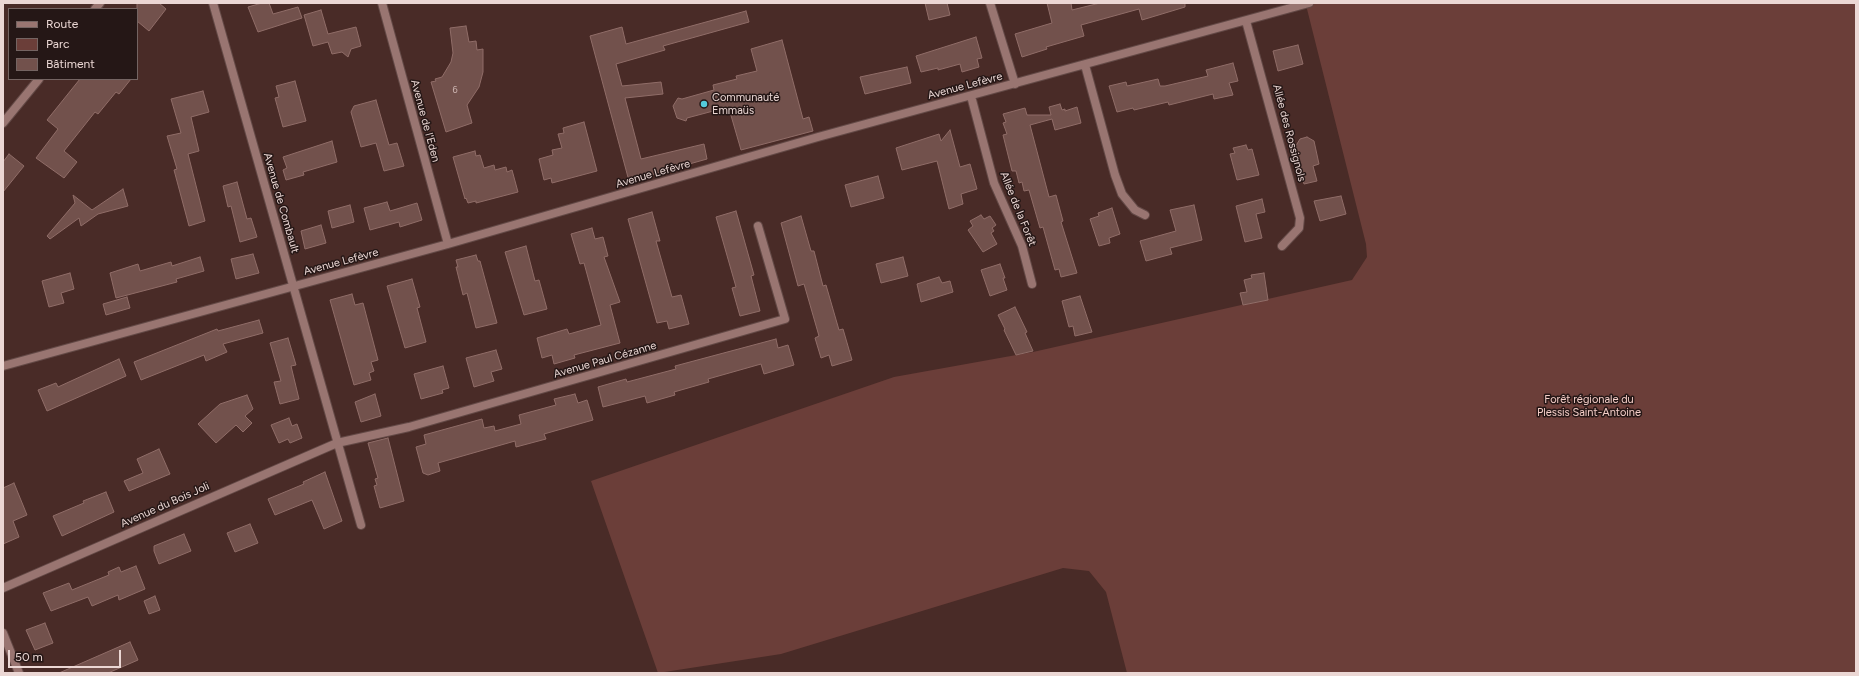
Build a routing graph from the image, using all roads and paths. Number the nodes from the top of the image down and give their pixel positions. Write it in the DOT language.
graph roads {
  1 [pos="213,3"];
  2 [pos="382,3"];
  3 [pos="990,3"];
  4 [pos="1309,3"];
  5 [pos="1290,6"];
  6 [pos="1246,21"];
  7 [pos="1085,65"];
  8 [pos="38,80"];
  9 [pos="1015,84"];
  10 [pos="971,96"];
  11 [pos="3,123"];
  12 [pos="1145,215"];
  13 [pos="758,226"];
  14 [pos="448,244"];
  15 [pos="1282,246"];
  16 [pos="1032,284"];
  17 [pos="293,286"];
  18 [pos="3,366"];
  19 [pos="337,443"];
  20 [pos="361,525"];
  21 [pos="3,588"];
  22 [pos="3,633"];
  23 [pos="19,673"];
  1 -- 17 [label="street, Avenue de Combault"];
  2 -- 14 [label="street, Avenue de l'Eden"];
  3 -- 9 [label="street"];
  4 -- 5 [label="street, Avenue Lefèvre"];
  5 -- 6 [label="street, Avenue Lefèvre"];
  6 -- 7 [label="street, Avenue Lefèvre"];
  6 -- 15 [label="street, Allée des Rossignols"];
  7 -- 9 [label="street, Avenue Lefèvre"];
  7 -- 12 [label="street"];
  8 -- 11 [label="street"];
  9 -- 10 [label="street, Avenue Lefèvre"];
  10 -- 14 [label="street, Avenue Lefèvre"];
  10 -- 16 [label="street, Allée de la Forêt"];
  13 -- 19 [label="street, Avenue Paul Cézanne"];
  14 -- 17 [label="street, Avenue Lefèvre"];
  17 -- 18 [label="street, Avenue Lefèvre"];
  17 -- 19 [label="street, Avenue de Combault"];
  19 -- 20 [label="street, Avenue de Combault"];
  19 -- 21 [label="street, Avenue du Bois Joli"];
  22 -- 23 [label="street"];
}
